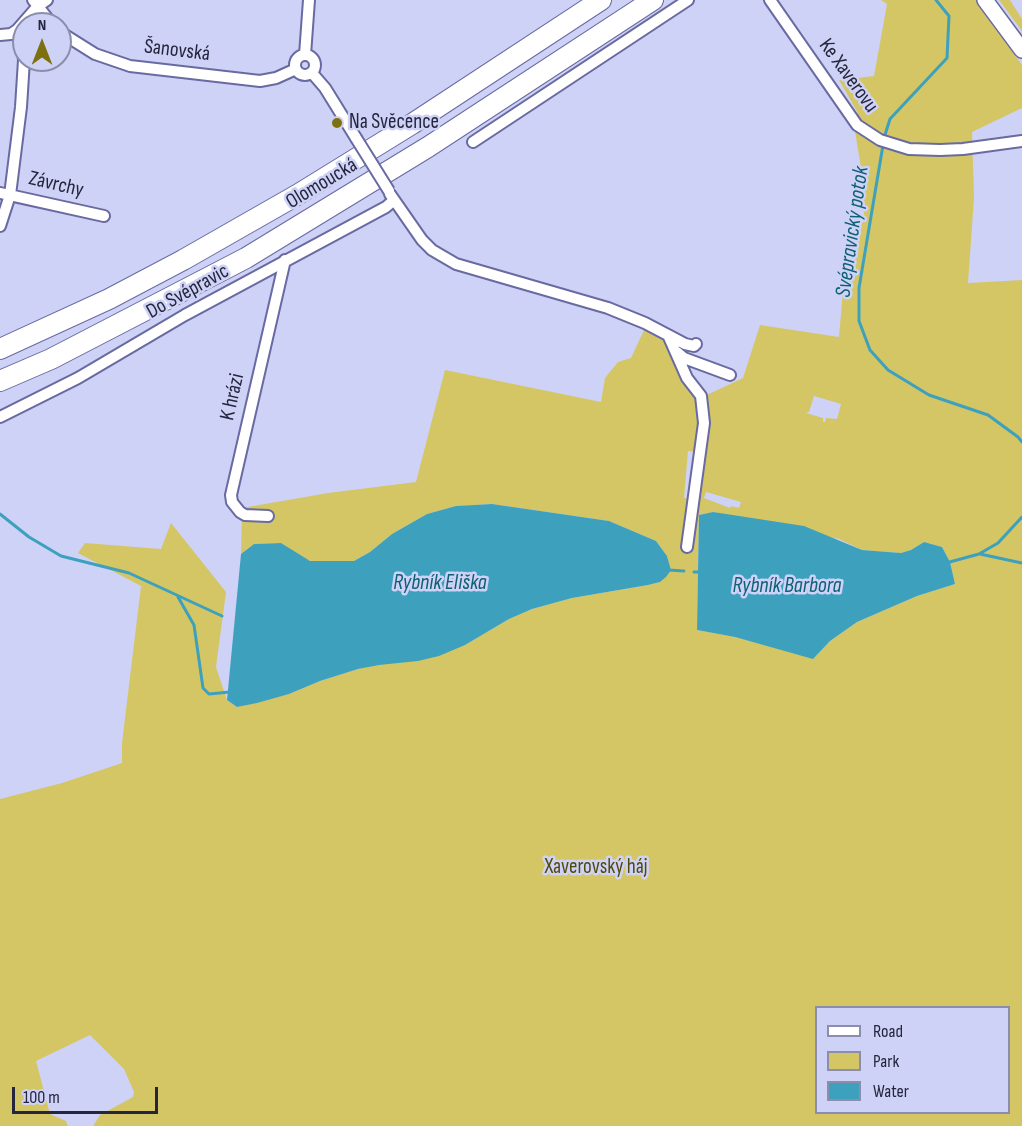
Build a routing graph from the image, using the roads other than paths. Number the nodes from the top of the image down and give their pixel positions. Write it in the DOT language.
graph roads {
  1 [pos="47,0"];
  2 [pos="309,0"];
  3 [pos="601,0"];
  4 [pos="653,0"];
  5 [pos="688,0"];
  6 [pos="770,0"];
  7 [pos="985,0"];
  8 [pos="35,3"];
  9 [pos="72,40"];
  10 [pos="1022,50"];
  11 [pos="305,55"];
  12 [pos="296,69"];
  13 [pos="22,72"];
  14 [pos="312,73"];
  15 [pos="1022,141"];
  16 [pos="473,142"];
  17 [pos="5,194"];
  18 [pos="391,195"];
  19 [pos="104,216"];
  20 [pos="0,226"];
  21 [pos="285,260"];
  22 [pos="668,335"];
  23 [pos="696,344"];
  24 [pos="0,349"];
  25 [pos="674,350"];
  26 [pos="730,375"];
  27 [pos="0,381"];
  28 [pos="0,417"];
  29 [pos="268,516"];
  30 [pos="687,548"];
  1 -- 8 [label="street"];
  2 -- 11 [label="street"];
  3 -- 24 [label="highway, Olomoucká"];
  4 -- 27 [label="highway, Olomoucká"];
  5 -- 16 [label="street"];
  6 -- 15 [label="street, Ke Xaverovu"];
  7 -- 10 [label="street"];
  9 -- 12 [label="street, Šanovská"];
  11 -- 12 [label="street"];
  11 -- 14 [label="street"];
  12 -- 14 [label="street"];
  13 -- 17 [label="street"];
  14 -- 18 [label="street, bridge"];
  17 -- 19 [label="street, Závrchy"];
  17 -- 20 [label="street"];
  18 -- 21 [label="street, Do Svépravic"];
  18 -- 22 [label="street"];
  21 -- 28 [label="street, Do Svépravic"];
  21 -- 29 [label="street, K hrázi"];
  22 -- 23 [label="street"];
  22 -- 25 [label="street"];
  25 -- 26 [label="street"];
  25 -- 30 [label="street"];
}
